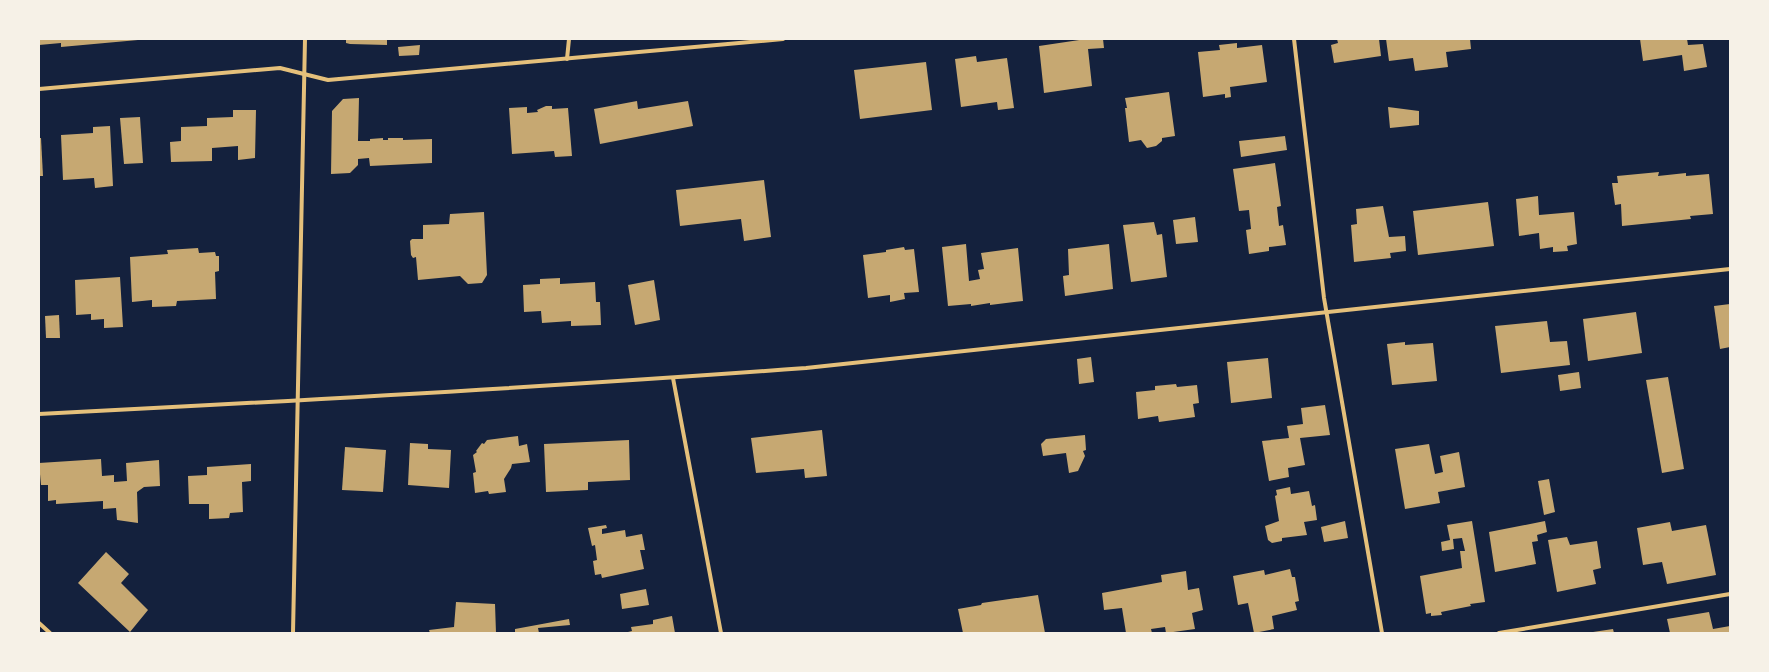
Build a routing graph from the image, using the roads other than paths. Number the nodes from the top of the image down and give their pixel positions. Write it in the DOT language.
graph roads {
  1 [pos="305,39"];
  2 [pos="569,39"];
  3 [pos="783,39"];
  4 [pos="1294,39"];
  5 [pos="567,59"];
  6 [pos="304,73"];
  7 [pos="39,89"];
  8 [pos="1730,269"];
  9 [pos="1327,311"];
  10 [pos="672,378"];
  11 [pos="297,401"];
  12 [pos="39,414"];
  13 [pos="1730,594"];
  14 [pos="39,623"];
  15 [pos="50,633"];
  16 [pos="293,633"];
  17 [pos="721,633"];
  18 [pos="1382,633"];
  19 [pos="1499,633"];
  1 -- 6 [label="street"];
  2 -- 5 [label="street"];
  3 -- 5 [label="street"];
  4 -- 9 [label="street"];
  5 -- 6 [label="street"];
  6 -- 7 [label="street"];
  6 -- 11 [label="street"];
  8 -- 9 [label="street"];
  9 -- 10 [label="street"];
  9 -- 18 [label="street"];
  10 -- 11 [label="street"];
  10 -- 17 [label="street"];
  11 -- 12 [label="street"];
  11 -- 16 [label="street"];
  13 -- 19 [label="street"];
  14 -- 15 [label="street"];
}
